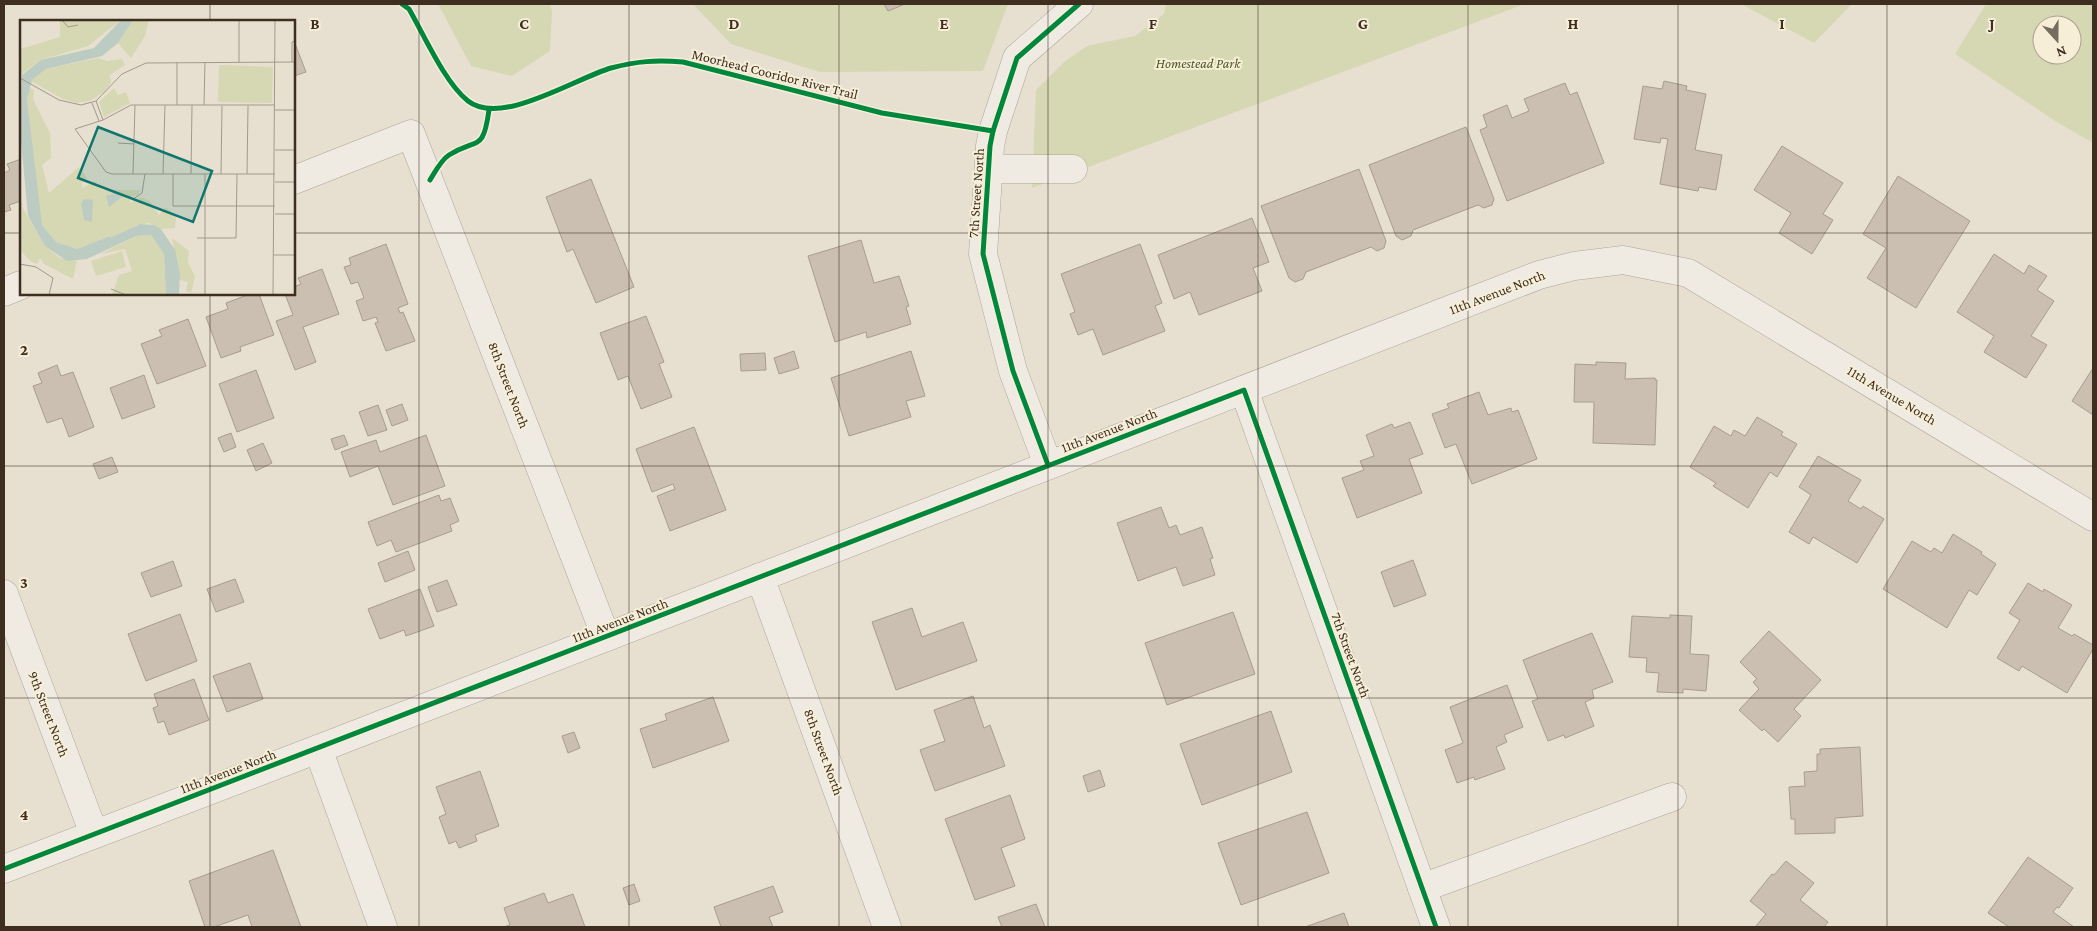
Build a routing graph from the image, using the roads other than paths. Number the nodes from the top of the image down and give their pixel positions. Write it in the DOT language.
graph roads {
  1 [pos="1079,4"];
  2 [pos="989,170"];
  3 [pos="1073,170"];
  4 [pos="295,180"];
  5 [pos="20,285"];
  6 [pos="4,292"];
  7 [pos="1244,390"];
  8 [pos="1048,465"];
  9 [pos="2093,517"];
  10 [pos="760,577"];
  11 [pos="4,594"];
  12 [pos="606,637"];
  13 [pos="318,749"];
  14 [pos="1672,797"];
  15 [pos="94,834"];
  16 [pos="4,869"];
  17 [pos="1422,888"];
  18 [pos="383,927"];
  19 [pos="888,927"];
  20 [pos="1436,927"];
  1 -- 2 [label="street, 7th Street North"];
  2 -- 3 [label="street"];
  2 -- 8 [label="street, 7th Street North"];
  4 -- 12 [label="street, 8th Street North"];
  5 -- 6 [label="street"];
  7 -- 8 [label="street, 11th Avenue North"];
  7 -- 9 [label="street, 11th Avenue North"];
  7 -- 17 [label="street, 7th Street North"];
  8 -- 10 [label="street, 11th Avenue North"];
  10 -- 12 [label="street, 11th Avenue North"];
  10 -- 19 [label="street, 8th Street North"];
  11 -- 15 [label="street, 9th Street North"];
  12 -- 13 [label="street, 11th Avenue North"];
  13 -- 15 [label="street, 11th Avenue North"];
  13 -- 18 [label="street"];
  14 -- 17 [label="street"];
  15 -- 16 [label="street, 11th Avenue North"];
  17 -- 20 [label="street, 7th Street North"];
}
